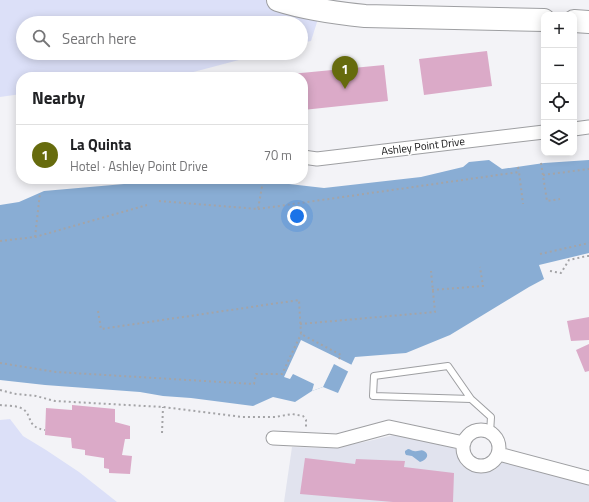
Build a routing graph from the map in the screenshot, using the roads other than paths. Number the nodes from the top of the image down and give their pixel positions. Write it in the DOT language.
graph roads {
  1 [pos="278,0"];
  2 [pos="541,20"];
  3 [pos="577,21"];
  4 [pos="589,22"];
  5 [pos="589,127"];
  6 [pos="577,129"];
  7 [pos="541,132"];
  8 [pos="308,158"];
  9 [pos="471,399"];
  10 [pos="490,433"];
  11 [pos="273,438"];
  12 [pos="464,442"];
  13 [pos="499,454"];
  14 [pos="589,478"];
  1 -- 2 [label="highway"];
  3 -- 4 [label="highway"];
  5 -- 6 [label="street"];
  7 -- 8 [label="street, Ashley Point Drive"];
  9 -- 9 [label="lane"];
  9 -- 10 [label="lane"];
  10 -- 12 [label="street"];
  10 -- 13 [label="street"];
  11 -- 12 [label="street"];
  12 -- 13 [label="street"];
  13 -- 14 [label="street"];
}
